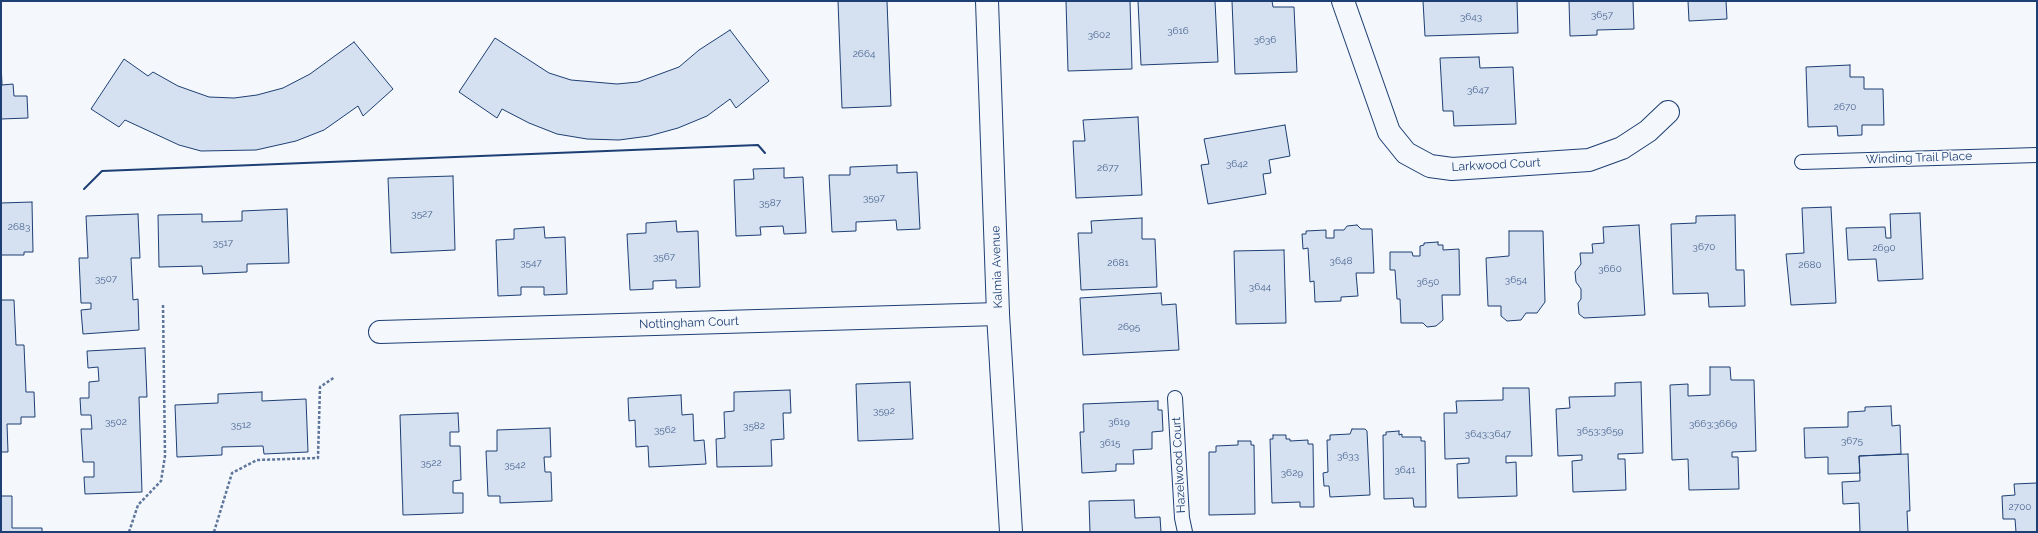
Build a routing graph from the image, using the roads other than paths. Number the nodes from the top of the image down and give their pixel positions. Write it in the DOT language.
graph roads {
  1 [pos="987,1"];
  2 [pos="1343,1"];
  3 [pos="1668,112"];
  4 [pos="2037,155"];
  5 [pos="1802,162"];
  6 [pos="998,314"];
  7 [pos="380,332"];
  8 [pos="1175,398"];
  9 [pos="1011,532"];
  10 [pos="1185,532"];
  1 -- 6 [label="street, Kalmia Avenue"];
  2 -- 3 [label="street, Larkwood Court"];
  4 -- 5 [label="lane, Winding Trail Place"];
  6 -- 7 [label="street, Nottingham Court"];
  6 -- 9 [label="street, Kalmia Avenue"];
  8 -- 10 [label="lane, Hazelwood Court"];
}
